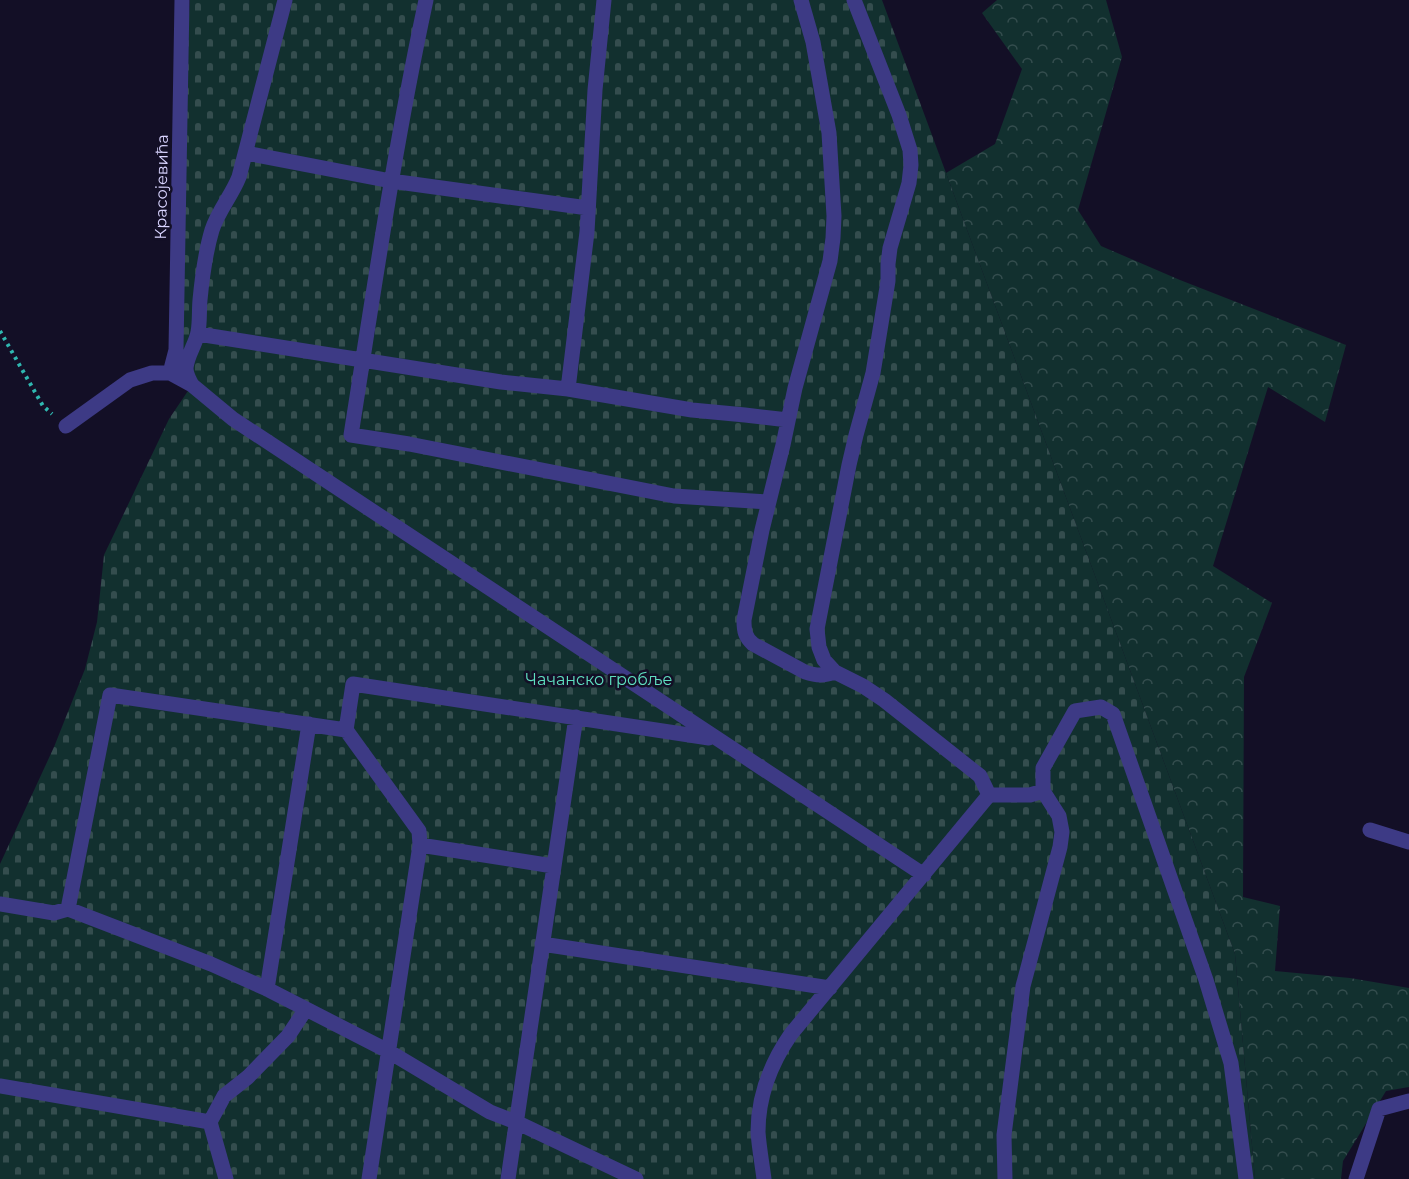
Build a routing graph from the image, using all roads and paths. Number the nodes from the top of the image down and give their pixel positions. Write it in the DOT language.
graph roads {
  1 [pos="182,0"];
  2 [pos="285,0"];
  3 [pos="426,0"];
  4 [pos="604,0"];
  5 [pos="801,0"];
  6 [pos="855,0"];
  7 [pos="246,153"];
  8 [pos="391,181"];
  9 [pos="588,208"];
  10 [pos="0,331"];
  11 [pos="198,334"];
  12 [pos="363,361"];
  13 [pos="170,373"];
  14 [pos="192,385"];
  15 [pos="568,389"];
  16 [pos="788,420"];
  17 [pos="66,426"];
  18 [pos="768,502"];
  19 [pos="835,672"];
  20 [pos="576,717"];
  21 [pos="309,724"];
  22 [pos="346,730"];
  23 [pos="717,739"];
  24 [pos="1043,791"];
  25 [pos="989,795"];
  26 [pos="1370,830"];
  27 [pos="1409,842"];
  28 [pos="420,845"];
  29 [pos="553,866"];
  30 [pos="924,875"];
  31 [pos="0,904"];
  32 [pos="68,909"];
  33 [pos="542,944"];
  34 [pos="830,988"];
  35 [pos="267,989"];
  36 [pos="306,1009"];
  37 [pos="388,1051"];
  38 [pos="0,1086"];
  39 [pos="1409,1101"];
  40 [pos="210,1122"];
  41 [pos="516,1122"];
  42 [pos="226,1179"];
  43 [pos="369,1179"];
  44 [pos="508,1179"];
  45 [pos="636,1179"];
  46 [pos="764,1179"];
  47 [pos="1005,1179"];
  48 [pos="1246,1179"];
  49 [pos="1356,1179"];
  1 -- 13 [label="street, Красојевића"];
  2 -- 7 [label="street"];
  3 -- 8 [label="street"];
  4 -- 9 [label="street"];
  5 -- 16 [label="street"];
  6 -- 19 [label="street"];
  7 -- 8 [label="street"];
  7 -- 11 [label="street"];
  8 -- 9 [label="street"];
  8 -- 12 [label="street"];
  9 -- 15 [label="street"];
  10 -- 17 [label="path"];
  11 -- 12 [label="street"];
  11 -- 14 [label="street"];
  12 -- 15 [label="street"];
  12 -- 18 [label="street"];
  13 -- 14 [label="street"];
  13 -- 17 [label="street"];
  14 -- 23 [label="street"];
  15 -- 16 [label="street"];
  16 -- 18 [label="street"];
  18 -- 19 [label="street"];
  19 -- 25 [label="street"];
  20 -- 22 [label="street"];
  20 -- 23 [label="street"];
  20 -- 29 [label="street"];
  21 -- 22 [label="street"];
  21 -- 32 [label="street"];
  21 -- 35 [label="street"];
  22 -- 28 [label="street"];
  23 -- 30 [label="street"];
  24 -- 25 [label="street"];
  24 -- 47 [label="street"];
  24 -- 48 [label="street"];
  25 -- 30 [label="street"];
  26 -- 27 [label="street"];
  28 -- 29 [label="street"];
  28 -- 37 [label="street"];
  29 -- 33 [label="street"];
  30 -- 34 [label="street"];
  31 -- 32 [label="street"];
  32 -- 35 [label="street"];
  33 -- 34 [label="street"];
  33 -- 41 [label="street"];
  34 -- 46 [label="street"];
  35 -- 36 [label="street"];
  36 -- 37 [label="street"];
  36 -- 40 [label="street"];
  37 -- 41 [label="street"];
  37 -- 43 [label="street"];
  38 -- 40 [label="street"];
  39 -- 49 [label="street"];
  40 -- 42 [label="street"];
  41 -- 44 [label="street"];
  41 -- 45 [label="street"];
}
